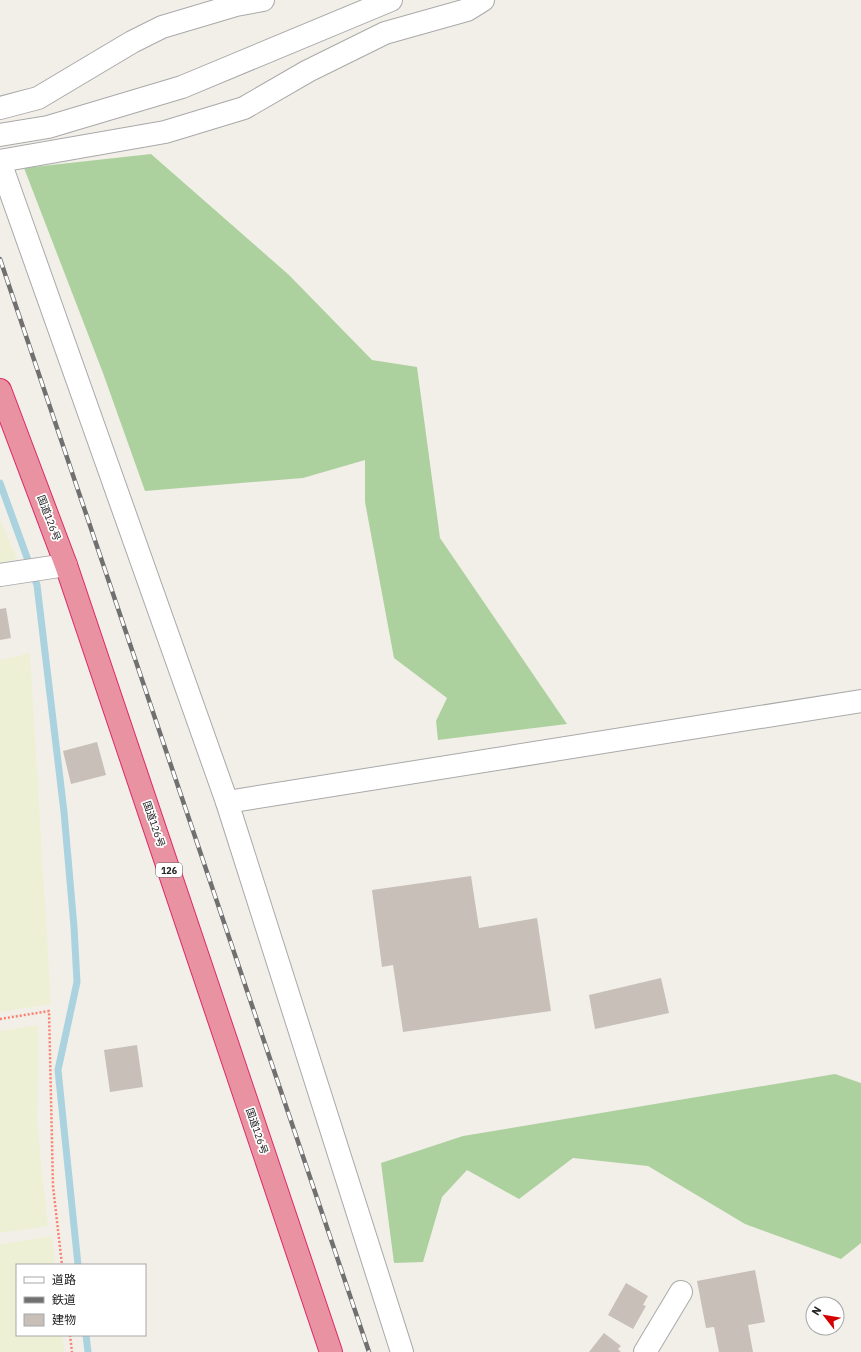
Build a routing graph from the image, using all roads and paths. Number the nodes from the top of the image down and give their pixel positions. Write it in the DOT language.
graph roads {
  1 [pos="263,0"];
  2 [pos="391,0"];
  3 [pos="482,0"];
  4 [pos="0,108"];
  5 [pos="0,135"];
  6 [pos="0,161"];
  7 [pos="0,390"];
  8 [pos="66,565"];
  9 [pos="0,574"];
  10 [pos="861,701"];
  11 [pos="226,802"];
  12 [pos="0,1019"];
  13 [pos="62,1264"];
  14 [pos="681,1292"];
  15 [pos="70,1336"];
  16 [pos="72,1352"];
  17 [pos="331,1352"];
  18 [pos="402,1352"];
  19 [pos="645,1352"];
  1 -- 4 [label="street"];
  2 -- 5 [label="street"];
  3 -- 6 [label="street"];
  6 -- 11 [label="street"];
  7 -- 8 [label="highway, 国道126号 / 126"];
  8 -- 9 [label="street"];
  8 -- 17 [label="highway, 国道126号 / 126"];
  10 -- 11 [label="street"];
  11 -- 18 [label="street"];
  12 -- 13 [label="path"];
  14 -- 19 [label="street"];
  15 -- 16 [label="path"];
}
